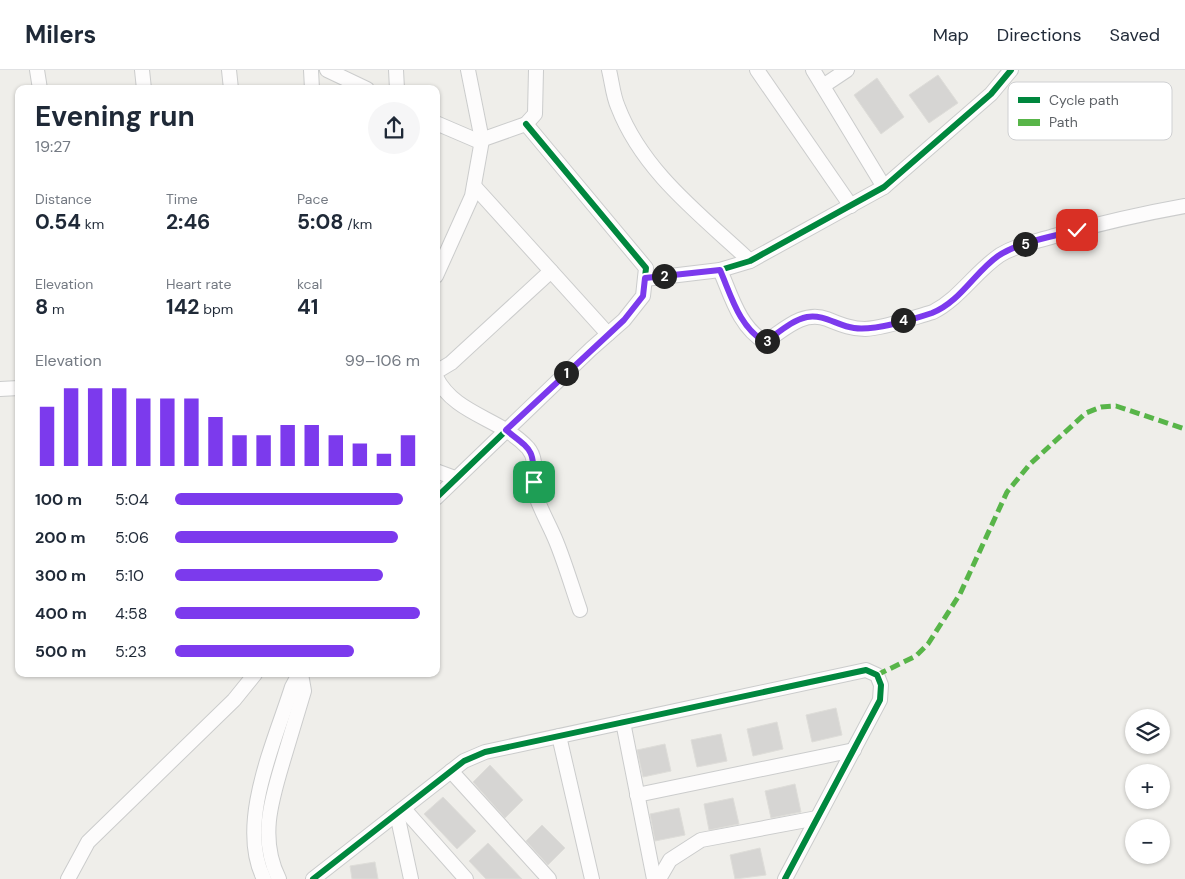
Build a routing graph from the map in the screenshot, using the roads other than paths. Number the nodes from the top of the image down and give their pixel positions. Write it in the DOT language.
graph roads {
  1 [pos="38,70"];
  2 [pos="142,70"];
  3 [pos="228,70"];
  4 [pos="311,70"];
  5 [pos="327,70"];
  6 [pos="396,70"];
  7 [pos="468,70"];
  8 [pos="536,70"];
  9 [pos="609,70"];
  10 [pos="757,70"];
  11 [pos="813,70"];
  12 [pos="847,70"];
  13 [pos="1011,70"];
  14 [pos="40,85"];
  15 [pos="144,85"];
  16 [pos="230,85"];
  17 [pos="312,85"];
  18 [pos="359,85"];
  19 [pos="397,85"];
  20 [pos="823,86"];
  21 [pos="526,124"];
  22 [pos="440,125"];
  23 [pos="482,140"];
  24 [pos="474,186"];
  25 [pos="884,187"];
  26 [pos="852,206"];
  27 [pos="1185,206"];
  28 [pos="750,261"];
  29 [pos="440,267"];
  30 [pos="720,270"];
  31 [pos="550,271"];
  32 [pos="645,278"];
  33 [pos="608,334"];
  34 [pos="440,370"];
  35 [pos="440,385"];
  36 [pos="15,388"];
  37 [pos="0,389"];
  38 [pos="506,430"];
  39 [pos="440,472"];
  40 [pos="455,478"];
  41 [pos="440,494"];
  42 [pos="580,610"];
  43 [pos="253,677"];
  44 [pos="298,677"];
  45 [pos="301,677"];
  46 [pos="623,722"];
  47 [pos="560,736"];
  48 [pos="854,750"];
  49 [pos="451,771"];
  50 [pos="637,795"];
  51 [pos="400,811"];
  52 [pos="817,818"];
  53 [pos="68,879"];
  54 [pos="264,879"];
  55 [pos="279,879"];
  56 [pos="313,879"];
  57 [pos="411,879"];
  58 [pos="466,879"];
  59 [pos="549,879"];
  60 [pos="592,879"];
  61 [pos="654,879"];
  62 [pos="660,879"];
  63 [pos="785,879"];
  1 -- 14 [label="street"];
  2 -- 15 [label="street"];
  3 -- 16 [label="street"];
  4 -- 17 [label="street"];
  5 -- 18 [label="street"];
  6 -- 19 [label="street"];
  7 -- 23 [label="street"];
  8 -- 21 [label="street"];
  9 -- 28 [label="street"];
  10 -- 26 [label="street"];
  11 -- 20 [label="street"];
  12 -- 20 [label="street"];
  13 -- 25 [label="street"];
  20 -- 25 [label="street"];
  21 -- 23 [label="street"];
  21 -- 32 [label="street"];
  22 -- 23 [label="street"];
  23 -- 24 [label="street"];
  24 -- 29 [label="street"];
  24 -- 31 [label="street"];
  25 -- 26 [label="street"];
  26 -- 28 [label="street"];
  27 -- 30 [label="street"];
  28 -- 30 [label="street"];
  30 -- 32 [label="street"];
  31 -- 33 [label="street"];
  31 -- 34 [label="street"];
  32 -- 33 [label="street"];
  33 -- 38 [label="street"];
  35 -- 38 [label="street"];
  36 -- 37 [label="street"];
  38 -- 40 [label="street"];
  38 -- 42 [label="street"];
  39 -- 40 [label="street"];
  40 -- 41 [label="street"];
  43 -- 53 [label="street"];
  44 -- 54 [label="street"];
  45 -- 55 [label="street"];
  46 -- 47 [label="street"];
  46 -- 48 [label="street"];
  46 -- 50 [label="street"];
  47 -- 49 [label="street"];
  47 -- 60 [label="street"];
  48 -- 50 [label="street"];
  48 -- 52 [label="street"];
  49 -- 51 [label="street"];
  49 -- 59 [label="street"];
  50 -- 61 [label="street"];
  51 -- 56 [label="street"];
  51 -- 57 [label="street"];
  51 -- 58 [label="street"];
  52 -- 62 [label="street"];
  52 -- 63 [label="street"];
}
